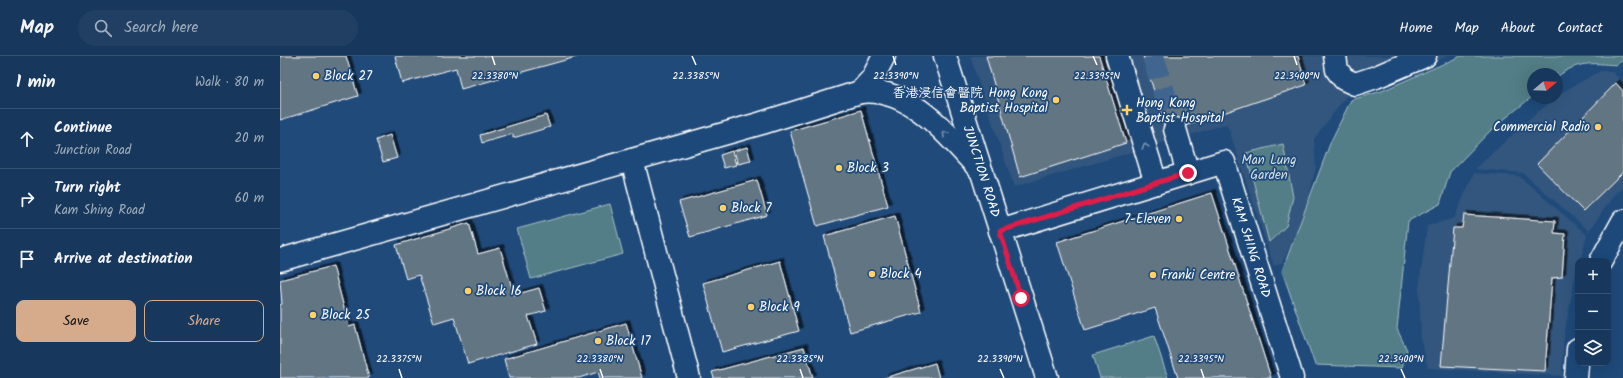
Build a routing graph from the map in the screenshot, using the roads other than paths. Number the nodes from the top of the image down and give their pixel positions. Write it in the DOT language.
graph roads {
  1 [pos="884,56"];
  2 [pos="945,56"];
  3 [pos="1117,56"];
  4 [pos="1335,56"];
  5 [pos="1425,56"];
  6 [pos="860,92"];
  7 [pos="1175,129"];
  8 [pos="632,160"];
  9 [pos="982,172"];
  10 [pos="1188,173"];
  11 [pos="1156,183"];
  12 [pos="1623,221"];
  13 [pos="1000,231"];
  14 [pos="1603,258"];
  15 [pos="280,260"];
  16 [pos="1577,366"];
  17 [pos="689,378"];
  18 [pos="1047,378"];
  19 [pos="1292,378"];
  20 [pos="1576,378"];
  1 -- 6 [label="street"];
  2 -- 9 [label="street, JUNCTION ROAD"];
  11 -- 3 [label="street, one-way"];
  4 -- 5 [label="street"];
  6 -- 8 [label="street"];
  9 -- 6 [label="street, one-way"];
  7 -- 10 [label="street"];
  8 -- 15 [label="street"];
  8 -- 17 [label="street"];
  9 -- 13 [label="street, JUNCTION ROAD"];
  10 -- 11 [label="street, KAM SHING ROAD"];
  10 -- 19 [label="street, KAM SHING ROAD"];
  11 -- 13 [label="street, KAM SHING ROAD"];
  12 -- 14 [label="street"];
  13 -- 18 [label="street, JUNCTION ROAD"];
  16 -- 20 [label="street"];
}
